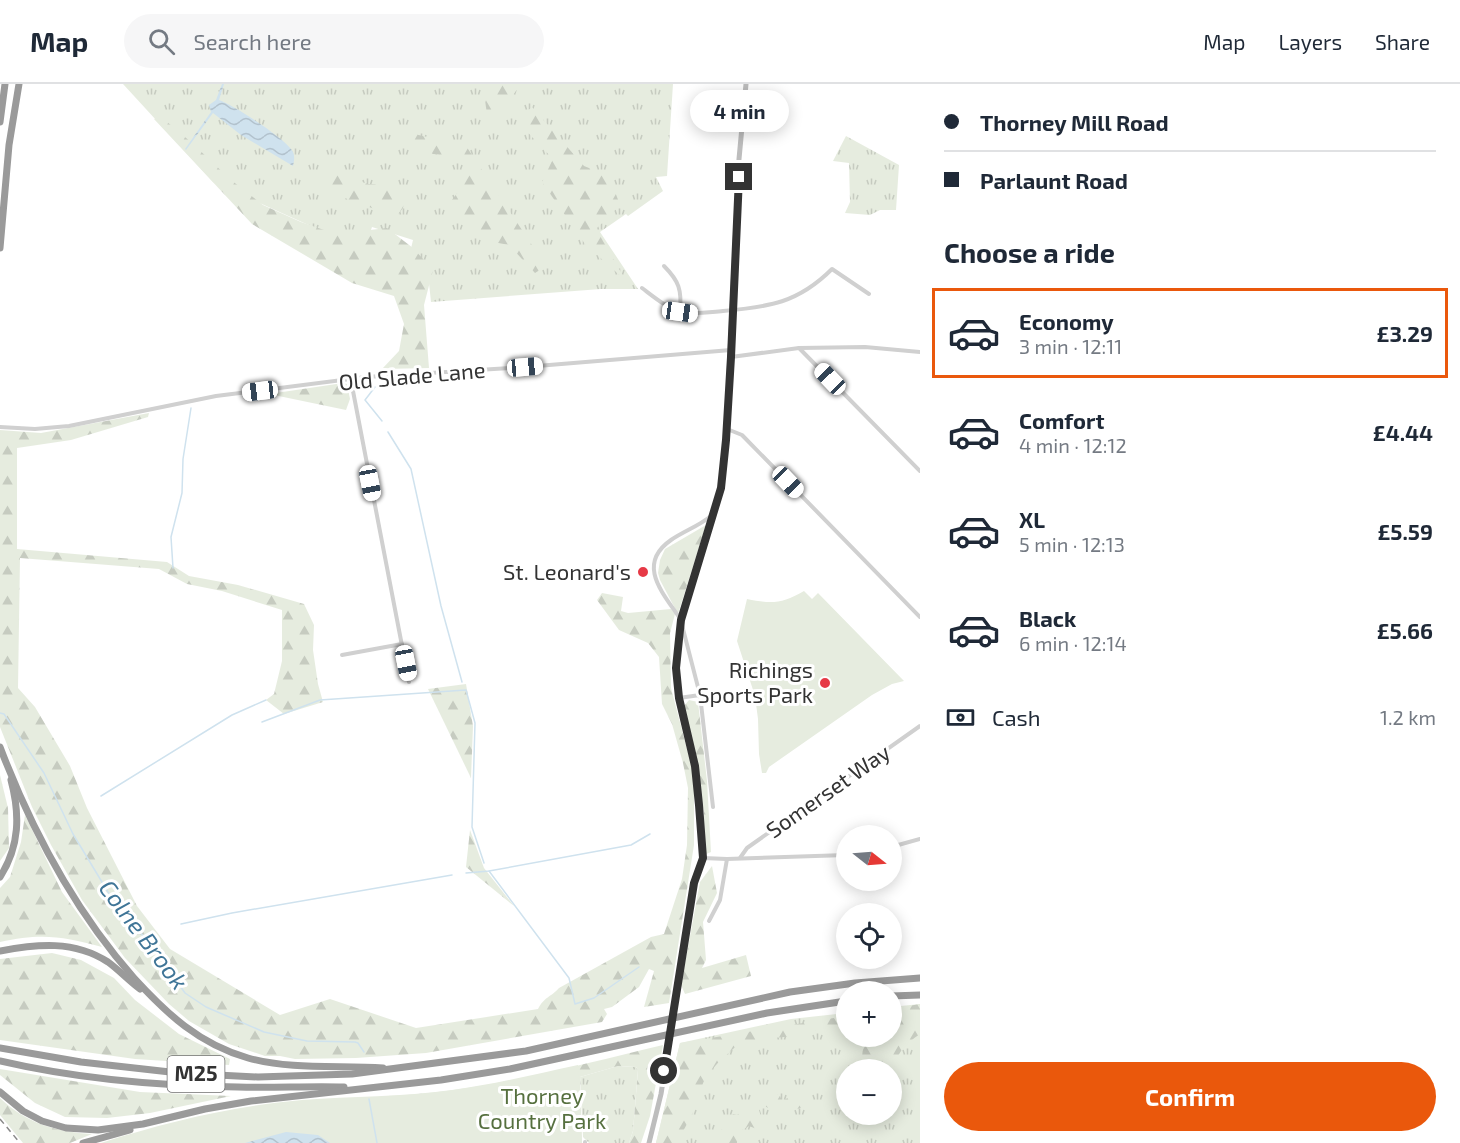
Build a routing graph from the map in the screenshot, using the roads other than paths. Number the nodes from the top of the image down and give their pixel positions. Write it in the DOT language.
graph roads {
  1 [pos="6,84"];
  2 [pos="19,84"];
  3 [pos="746,84"];
  4 [pos="0,122"];
  5 [pos="0,248"];
  6 [pos="664,266"];
  7 [pos="642,288"];
  8 [pos="869,294"];
  9 [pos="733,310"];
  10 [pos="680,312"];
  11 [pos="800,348"];
  12 [pos="731,350"];
  13 [pos="920,352"];
  14 [pos="731,357"];
  15 [pos="358,378"];
  16 [pos="0,427"];
  17 [pos="727,429"];
  18 [pos="920,471"];
  19 [pos="712,516"];
  20 [pos="920,617"];
  21 [pos="681,621"];
  22 [pos="402,644"];
  23 [pos="342,655"];
  24 [pos="410,682"];
  25 [pos="700,695"];
  26 [pos="679,698"];
  27 [pos="920,726"];
  28 [pos="0,747"];
  29 [pos="6,763"];
  30 [pos="713,807"];
  31 [pos="920,839"];
  32 [pos="902,844"];
  33 [pos="836,855"];
  34 [pos="703,858"];
  35 [pos="740,858"];
  36 [pos="727,859"];
  37 [pos="0,876"];
  38 [pos="710,921"];
  39 [pos="0,951"];
  40 [pos="920,978"];
  41 [pos="147,993"];
  42 [pos="920,994"];
  43 [pos="902,995"];
  44 [pos="836,1003"];
  45 [pos="0,1048"];
  46 [pos="3,1061"];
  47 [pos="394,1068"];
  48 [pos="356,1088"];
  49 [pos="0,1092"];
  50 [pos="143,1124"];
  51 [pos="82,1143"];
  52 [pos="648,1143"];
  1 -- 4 [label="highway"];
  2 -- 5 [label="highway"];
  3 -- 9 [label="street"];
  6 -- 10 [label="street"];
  7 -- 10 [label="street"];
  8 -- 9 [label="street"];
  9 -- 10 [label="street"];
  9 -- 12 [label="street"];
  11 -- 13 [label="street"];
  11 -- 14 [label="street"];
  11 -- 18 [label="street"];
  12 -- 14 [label="street"];
  12 -- 15 [label="street, Old Slade Lane"];
  14 -- 17 [label="street"];
  15 -- 16 [label="street, Old Slade Lane"];
  15 -- 22 [label="street"];
  17 -- 19 [label="street"];
  17 -- 20 [label="street"];
  19 -- 21 [label="street"];
  19 -- 21 [label="street"];
  21 -- 25 [label="street"];
  21 -- 26 [label="street"];
  22 -- 23 [label="street"];
  22 -- 24 [label="street"];
  25 -- 26 [label="street"];
  25 -- 30 [label="street"];
  26 -- 34 [label="street"];
  27 -- 35 [label="street, Somerset Way"];
  28 -- 29 [label="highway"];
  29 -- 37 [label="highway"];
  29 -- 41 [label="highway"];
  31 -- 32 [label="street"];
  33 -- 35 [label="street"];
  34 -- 36 [label="street"];
  34 -- 52 [label="street"];
  35 -- 36 [label="street"];
  36 -- 38 [label="street"];
  39 -- 41 [label="highway"];
  40 -- 47 [label="highway, M25"];
  41 -- 47 [label="highway"];
  42 -- 43 [label="highway"];
  44 -- 48 [label="highway, M25"];
  45 -- 47 [label="highway, M25"];
  46 -- 48 [label="highway, M25"];
  48 -- 50 [label="highway"];
  49 -- 50 [label="highway"];
  50 -- 51 [label="highway"];
}
